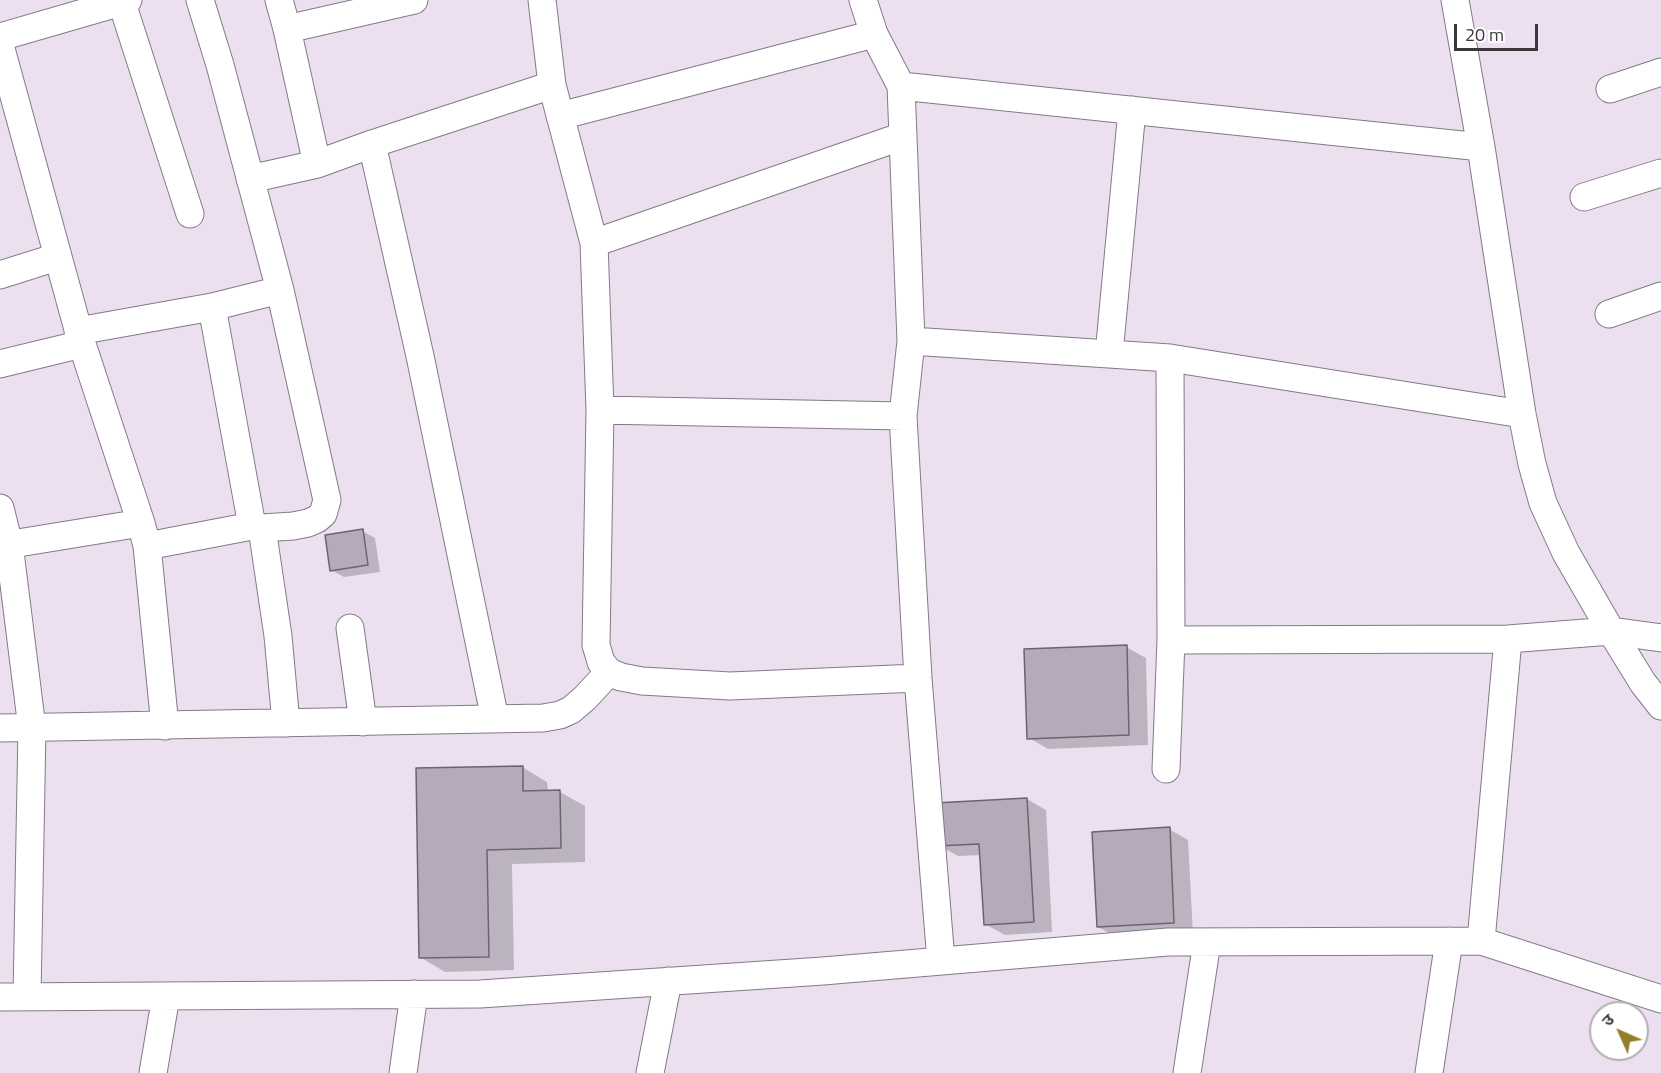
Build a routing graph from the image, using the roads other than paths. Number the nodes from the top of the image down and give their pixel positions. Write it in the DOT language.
graph roads {
  1 [pos="200,0"];
  2 [pos="279,0"];
  3 [pos="414,0"];
  4 [pos="542,0"];
  5 [pos="863,0"];
  6 [pos="1455,0"];
  7 [pos="124,1"];
  8 [pos="287,29"];
  9 [pos="874,34"];
  10 [pos="0,46"];
  11 [pos="1661,72"];
  12 [pos="552,85"];
  13 [pos="901,86"];
  14 [pos="1610,89"];
  15 [pos="1132,110"];
  16 [pos="560,116"];
  17 [pos="903,136"];
  18 [pos="372,144"];
  19 [pos="1481,147"];
  20 [pos="317,164"];
  21 [pos="1661,173"];
  22 [pos="250,179"];
  23 [pos="1584,197"];
  24 [pos="189,214"];
  25 [pos="594,243"];
  26 [pos="57,258"];
  27 [pos="0,275"];
  28 [pos="280,290"];
  29 [pos="1661,296"];
  30 [pos="212,307"];
  31 [pos="1609,314"];
  32 [pos="80,338"];
  33 [pos="911,341"];
  34 [pos="1109,354"];
  35 [pos="1170,358"];
  36 [pos="0,364"];
  37 [pos="600,410"];
  38 [pos="1522,414"];
  39 [pos="903,416"];
  40 [pos="0,508"];
  41 [pos="257,527"];
  42 [pos="144,534"];
  43 [pos="4,545"];
  44 [pos="350,628"];
  45 [pos="1611,631"];
  46 [pos="1656,637"];
  47 [pos="1508,639"];
  48 [pos="1171,640"];
  49 [pos="609,672"];
  50 [pos="918,678"];
  51 [pos="1661,706"];
  52 [pos="495,719"];
  53 [pos="363,722"];
  54 [pos="286,723"];
  55 [pos="165,726"];
  56 [pos="0,728"];
  57 [pos="32,728"];
  58 [pos="1166,769"];
  59 [pos="1449,940"];
  60 [pos="1481,940"];
  61 [pos="1207,942"];
  62 [pos="941,961"];
  63 [pos="668,981"];
  64 [pos="414,994"];
  65 [pos="166,996"];
  66 [pos="0,997"];
  67 [pos="27,997"];
  68 [pos="1661,999"];
  69 [pos="153,1073"];
  70 [pos="403,1073"];
  71 [pos="650,1073"];
  72 [pos="1187,1073"];
  73 [pos="1429,1073"];
  1 -- 22 [label="street"];
  2 -- 8 [label="street"];
  3 -- 8 [label="street"];
  4 -- 12 [label="street"];
  5 -- 9 [label="street"];
  6 -- 19 [label="street"];
  7 -- 10 [label="street"];
  7 -- 24 [label="street"];
  8 -- 20 [label="street"];
  9 -- 13 [label="street"];
  9 -- 16 [label="street"];
  10 -- 26 [label="street"];
  11 -- 14 [label="street"];
  12 -- 16 [label="street"];
  12 -- 18 [label="street"];
  13 -- 15 [label="street"];
  13 -- 17 [label="street"];
  15 -- 19 [label="street"];
  15 -- 34 [label="street"];
  16 -- 25 [label="street"];
  17 -- 25 [label="street"];
  17 -- 33 [label="street"];
  18 -- 20 [label="street"];
  18 -- 52 [label="street"];
  19 -- 38 [label="street"];
  20 -- 22 [label="street"];
  21 -- 23 [label="street"];
  22 -- 28 [label="street"];
  25 -- 37 [label="street"];
  26 -- 27 [label="street"];
  26 -- 32 [label="street"];
  28 -- 30 [label="street"];
  28 -- 41 [label="street"];
  29 -- 31 [label="street"];
  30 -- 32 [label="street"];
  30 -- 41 [label="street"];
  32 -- 36 [label="street"];
  32 -- 42 [label="street"];
  33 -- 34 [label="street"];
  33 -- 39 [label="street"];
  34 -- 35 [label="street"];
  35 -- 38 [label="street"];
  35 -- 48 [label="street"];
  37 -- 39 [label="street"];
  37 -- 49 [label="street"];
  38 -- 45 [label="street"];
  39 -- 50 [label="street"];
  40 -- 43 [label="street"];
  41 -- 42 [label="street"];
  41 -- 54 [label="street"];
  42 -- 43 [label="street"];
  42 -- 55 [label="street"];
  43 -- 57 [label="street"];
  44 -- 53 [label="street"];
  45 -- 46 [label="street"];
  45 -- 47 [label="street"];
  45 -- 51 [label="street"];
  47 -- 48 [label="street"];
  47 -- 60 [label="street"];
  48 -- 58 [label="street"];
  49 -- 50 [label="street"];
  49 -- 52 [label="street"];
  50 -- 62 [label="street"];
  52 -- 53 [label="street"];
  53 -- 54 [label="street"];
  54 -- 55 [label="street"];
  55 -- 57 [label="street"];
  56 -- 57 [label="street"];
  57 -- 67 [label="street"];
  59 -- 60 [label="street"];
  59 -- 61 [label="street"];
  59 -- 73 [label="street"];
  60 -- 68 [label="street"];
  61 -- 62 [label="street"];
  61 -- 72 [label="street"];
  62 -- 63 [label="street"];
  63 -- 64 [label="street"];
  63 -- 71 [label="street"];
  64 -- 65 [label="street"];
  64 -- 70 [label="street"];
  65 -- 67 [label="street"];
  65 -- 69 [label="street"];
  66 -- 67 [label="street"];
}
